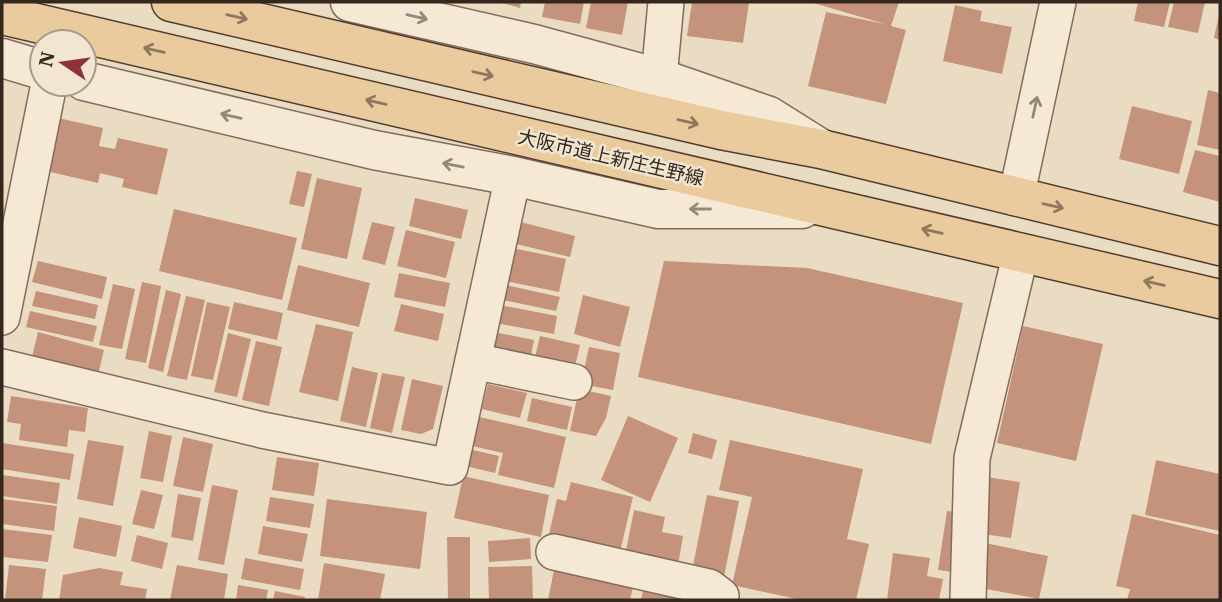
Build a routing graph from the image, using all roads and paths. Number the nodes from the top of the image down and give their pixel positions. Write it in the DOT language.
graph roads {
  1 [pos="171,2"];
  2 [pos="350,2"];
  3 [pos="666,2"];
  4 [pos="1058,2"];
  5 [pos="2,15"];
  6 [pos="2,58"];
  7 [pos="28,66"];
  8 [pos="659,78"];
  9 [pos="98,84"];
  10 [pos="46,98"];
  11 [pos="821,149"];
  12 [pos="513,176"];
  13 [pos="1016,198"];
  14 [pos="842,209"];
  15 [pos="1220,246"];
  16 [pos="1021,252"];
  17 [pos="1220,299"];
  18 [pos="2,317"];
  19 [pos="473,361"];
  20 [pos="2,368"];
  21 [pos="574,382"];
  22 [pos="554,552"];
  23 [pos="726,599"];
  24 [pos="968,600"];
  1 -- 11 [label="main road, one-way"];
  2 -- 8 [label="street, one-way"];
  3 -- 8 [label="street"];
  13 -- 4 [label="street, one-way"];
  14 -- 5 [label="main road, 大阪市道上新庄生野線, one-way"];
  6 -- 7 [label="street"];
  8 -- 11 [label="street"];
  12 -- 9 [label="street, one-way"];
  10 -- 18 [label="street"];
  11 -- 13 [label="main road"];
  14 -- 12 [label="street, one-way"];
  12 -- 19 [label="street"];
  13 -- 15 [label="main road, one-way"];
  16 -- 14 [label="main road, 大阪市道上新庄生野線, one-way"];
  17 -- 16 [label="main road, 大阪市道上新庄生野線, one-way"];
  16 -- 24 [label="street"];
  19 -- 20 [label="street"];
  19 -- 21 [label="street"];
  22 -- 23 [label="street"];
}
